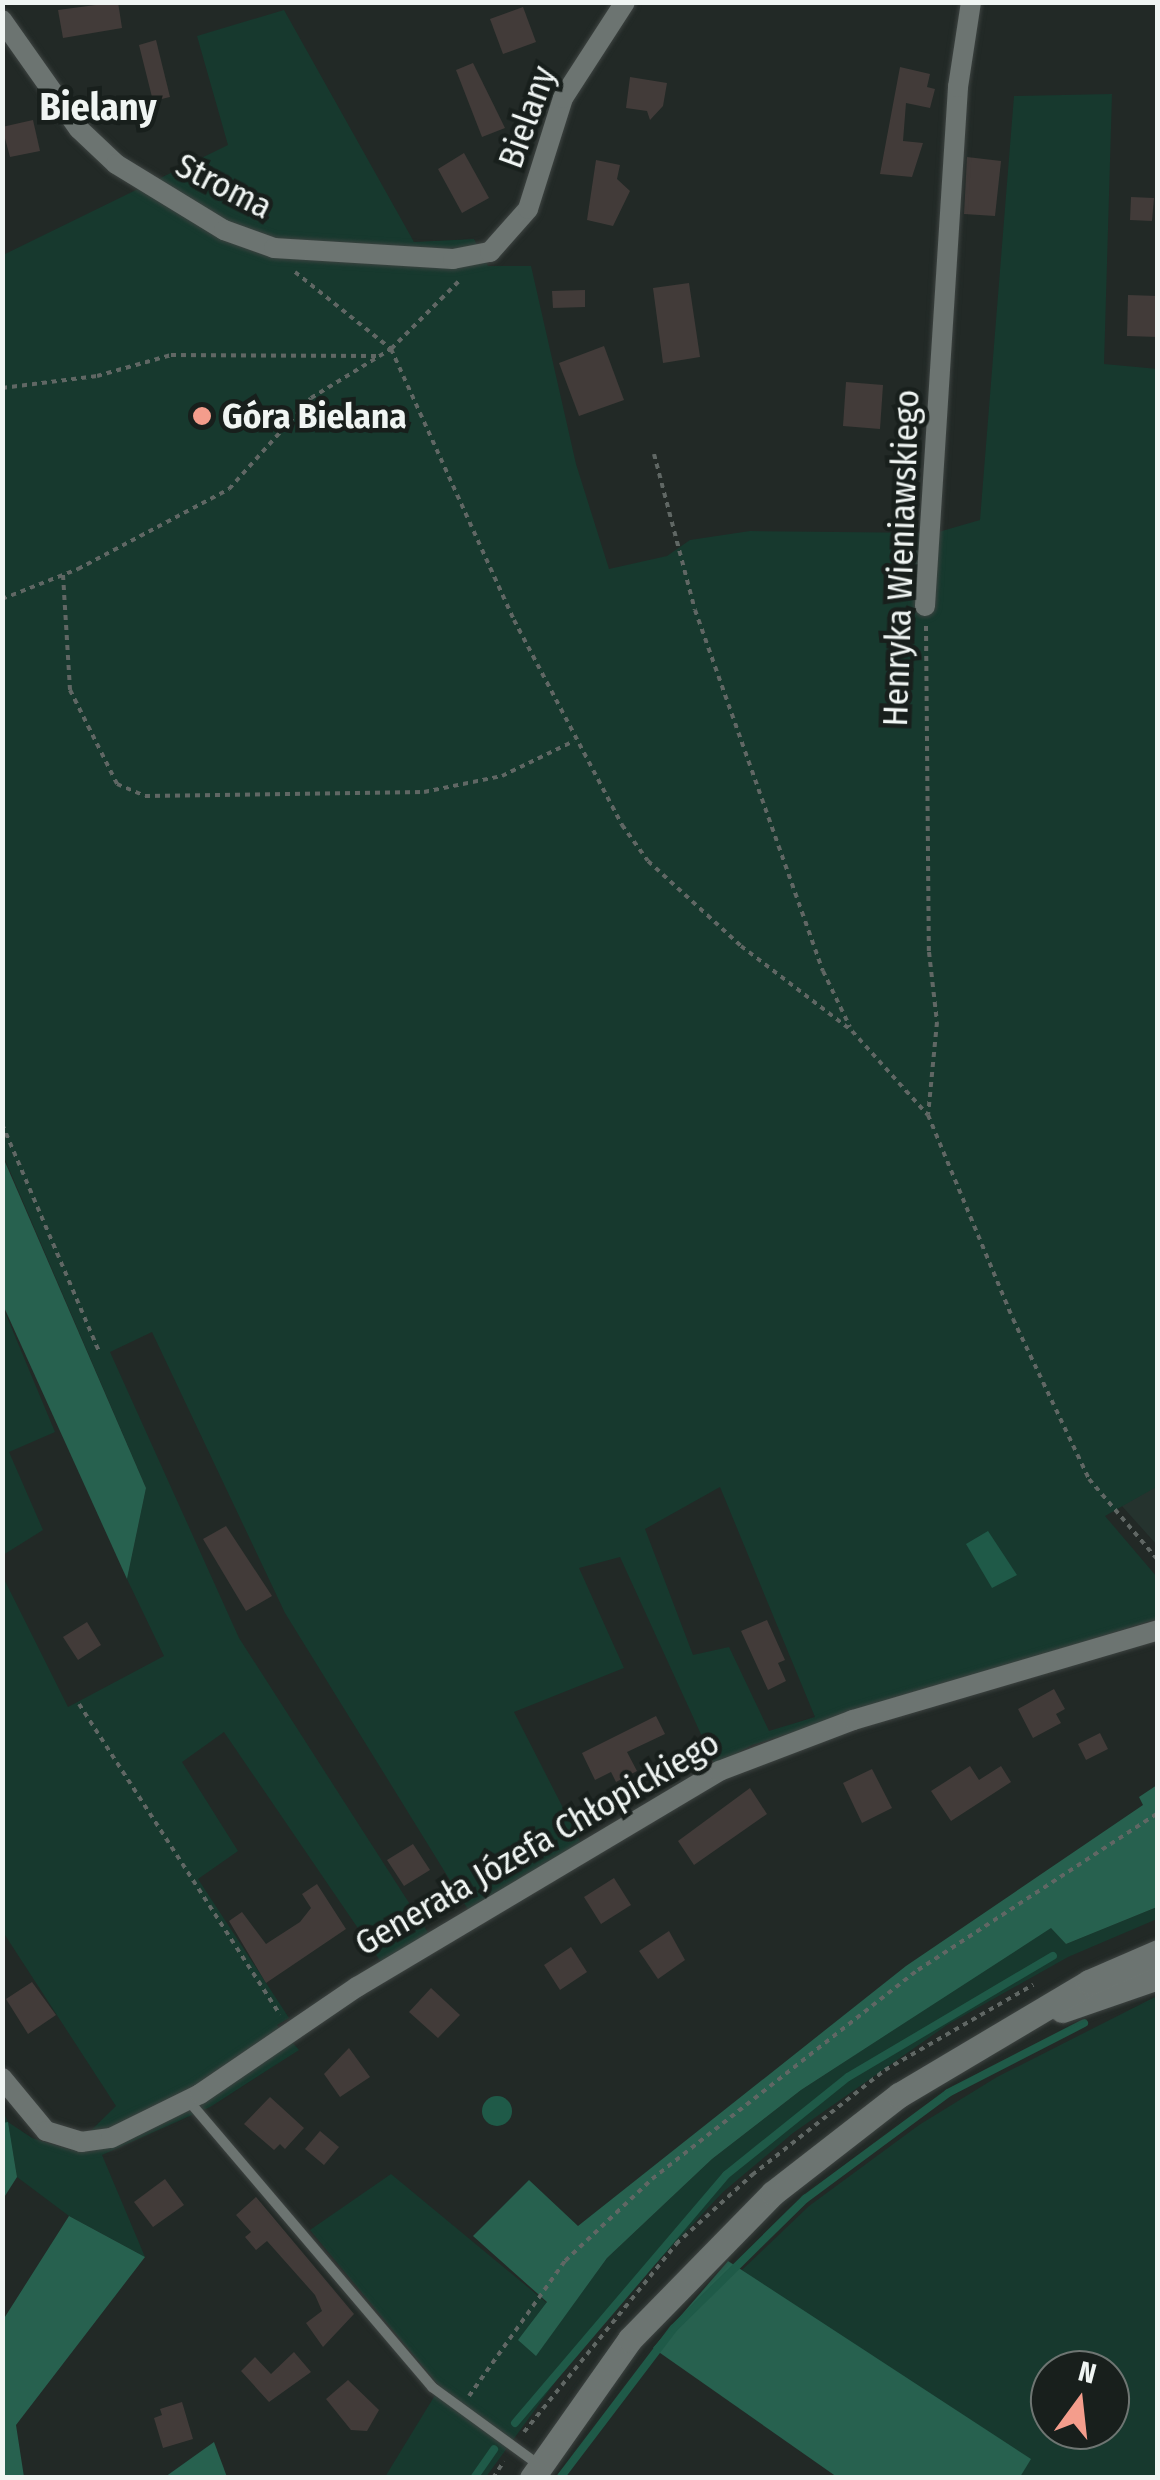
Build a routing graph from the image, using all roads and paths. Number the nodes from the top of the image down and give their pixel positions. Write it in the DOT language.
graph roads {
  1 [pos="624,2"];
  2 [pos="971,2"];
  3 [pos="2,20"];
  4 [pos="274,248"];
  5 [pos="490,252"];
  6 [pos="462,278"];
  7 [pos="392,349"];
  8 [pos="377,356"];
  9 [pos="2,388"];
  10 [pos="654,454"];
  11 [pos="64,575"];
  12 [pos="2,599"];
  13 [pos="925,606"];
  14 [pos="576,740"];
  15 [pos="852,1031"];
  16 [pos="928,1115"];
  17 [pos="2,1124"];
  18 [pos="99,1351"];
  19 [pos="1158,1560"];
  20 [pos="1158,1630"];
  21 [pos="80,1704"];
  22 [pos="1158,1813"];
  23 [pos="1158,1952"];
  24 [pos="1158,1977"];
  25 [pos="1019,2023"];
  26 [pos="291,2032"];
  27 [pos="2,2078"];
  28 [pos="188,2100"];
  29 [pos="461,2409"];
  30 [pos="536,2472"];
  1 -- 5 [label="street, Bielany"];
  2 -- 13 [label="street, Henryka Wieniawskiego"];
  3 -- 4 [label="street, Stroma"];
  4 -- 5 [label="street, Stroma"];
  4 -- 7 [label="path"];
  6 -- 7 [label="path"];
  7 -- 8 [label="path"];
  7 -- 14 [label="path"];
  8 -- 9 [label="path"];
  8 -- 11 [label="path"];
  10 -- 15 [label="path"];
  11 -- 12 [label="path"];
  11 -- 14 [label="path"];
  13 -- 16 [label="path, Henryka Wieniawskiego"];
  14 -- 15 [label="path"];
  15 -- 16 [label="path"];
  16 -- 19 [label="path"];
  17 -- 18 [label="path"];
  20 -- 26 [label="street, Generała Józefa Chłopickiego"];
  21 -- 26 [label="path"];
  22 -- 29 [label="path"];
  23 -- 25 [label="main road"];
  24 -- 25 [label="main road"];
  25 -- 30 [label="main road"];
  26 -- 28 [label="street, Generała Józefa Chłopickiego"];
  27 -- 28 [label="street, Generała Józefa Chłopickiego"];
  28 -- 29 [label="lane"];
  29 -- 30 [label="lane"];
}
